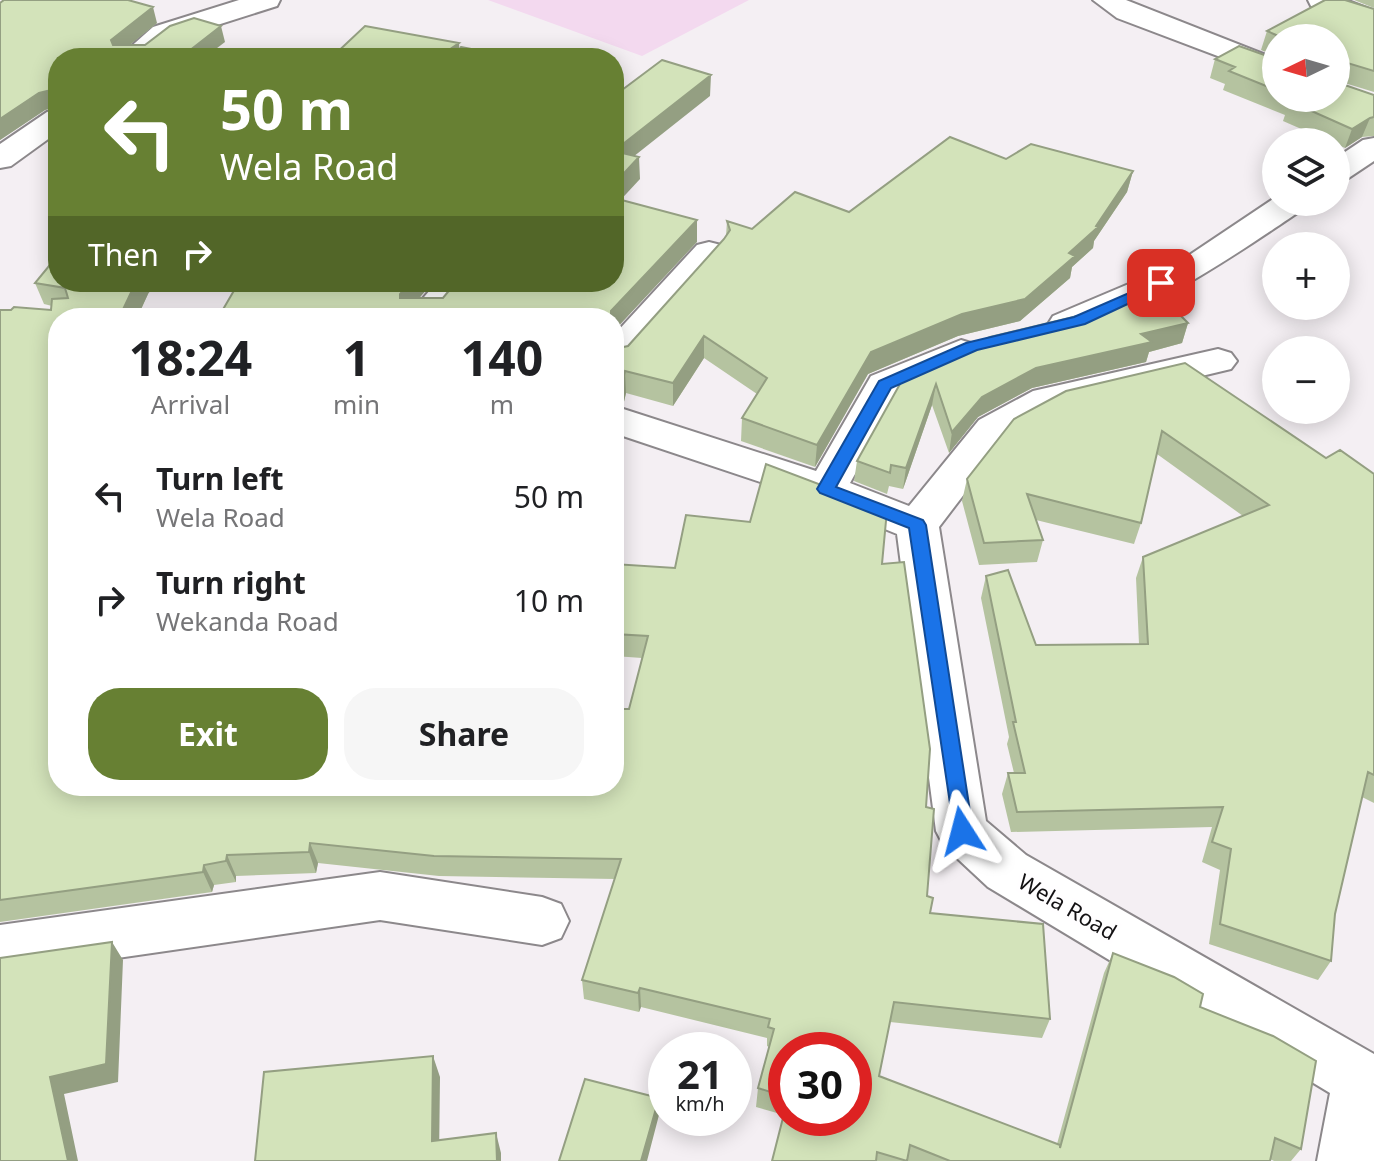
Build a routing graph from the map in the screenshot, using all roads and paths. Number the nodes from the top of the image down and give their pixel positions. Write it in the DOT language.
graph roads {
  1 [pos="267,0"];
  2 [pos="1106,0"];
  3 [pos="1321,0"];
  4 [pos="1374,20"];
  5 [pos="144,48"];
  6 [pos="1262,64"];
  7 [pos="48,125"];
  8 [pos="1374,147"];
  9 [pos="0,159"];
  10 [pos="1350,163"];
  11 [pos="1270,216"];
  12 [pos="709,252"];
  13 [pos="447,292"];
  14 [pos="433,308"];
  15 [pos="1033,332"];
  16 [pos="987,343"];
  17 [pos="624,347"];
  18 [pos="1218,361"];
  19 [pos="624,422"];
  20 [pos="826,489"];
  21 [pos="917,525"];
  22 [pos="542,921"];
  23 [pos="0,950"];
  24 [pos="1348,1161"];
  1 -- 5 [label="street"];
  2 -- 6 [label="street"];
  3 -- 4 [label="street"];
  7 -- 9 [label="street"];
  8 -- 10 [label="street"];
  11 -- 15 [label="street"];
  12 -- 17 [label="street"];
  13 -- 14 [label="street"];
  16 -- 20 [label="street"];
  18 -- 21 [label="street"];
  19 -- 20 [label="street"];
  20 -- 21 [label="street"];
  21 -- 24 [label="street, Wela Road"];
  22 -- 23 [label="street"];
}
